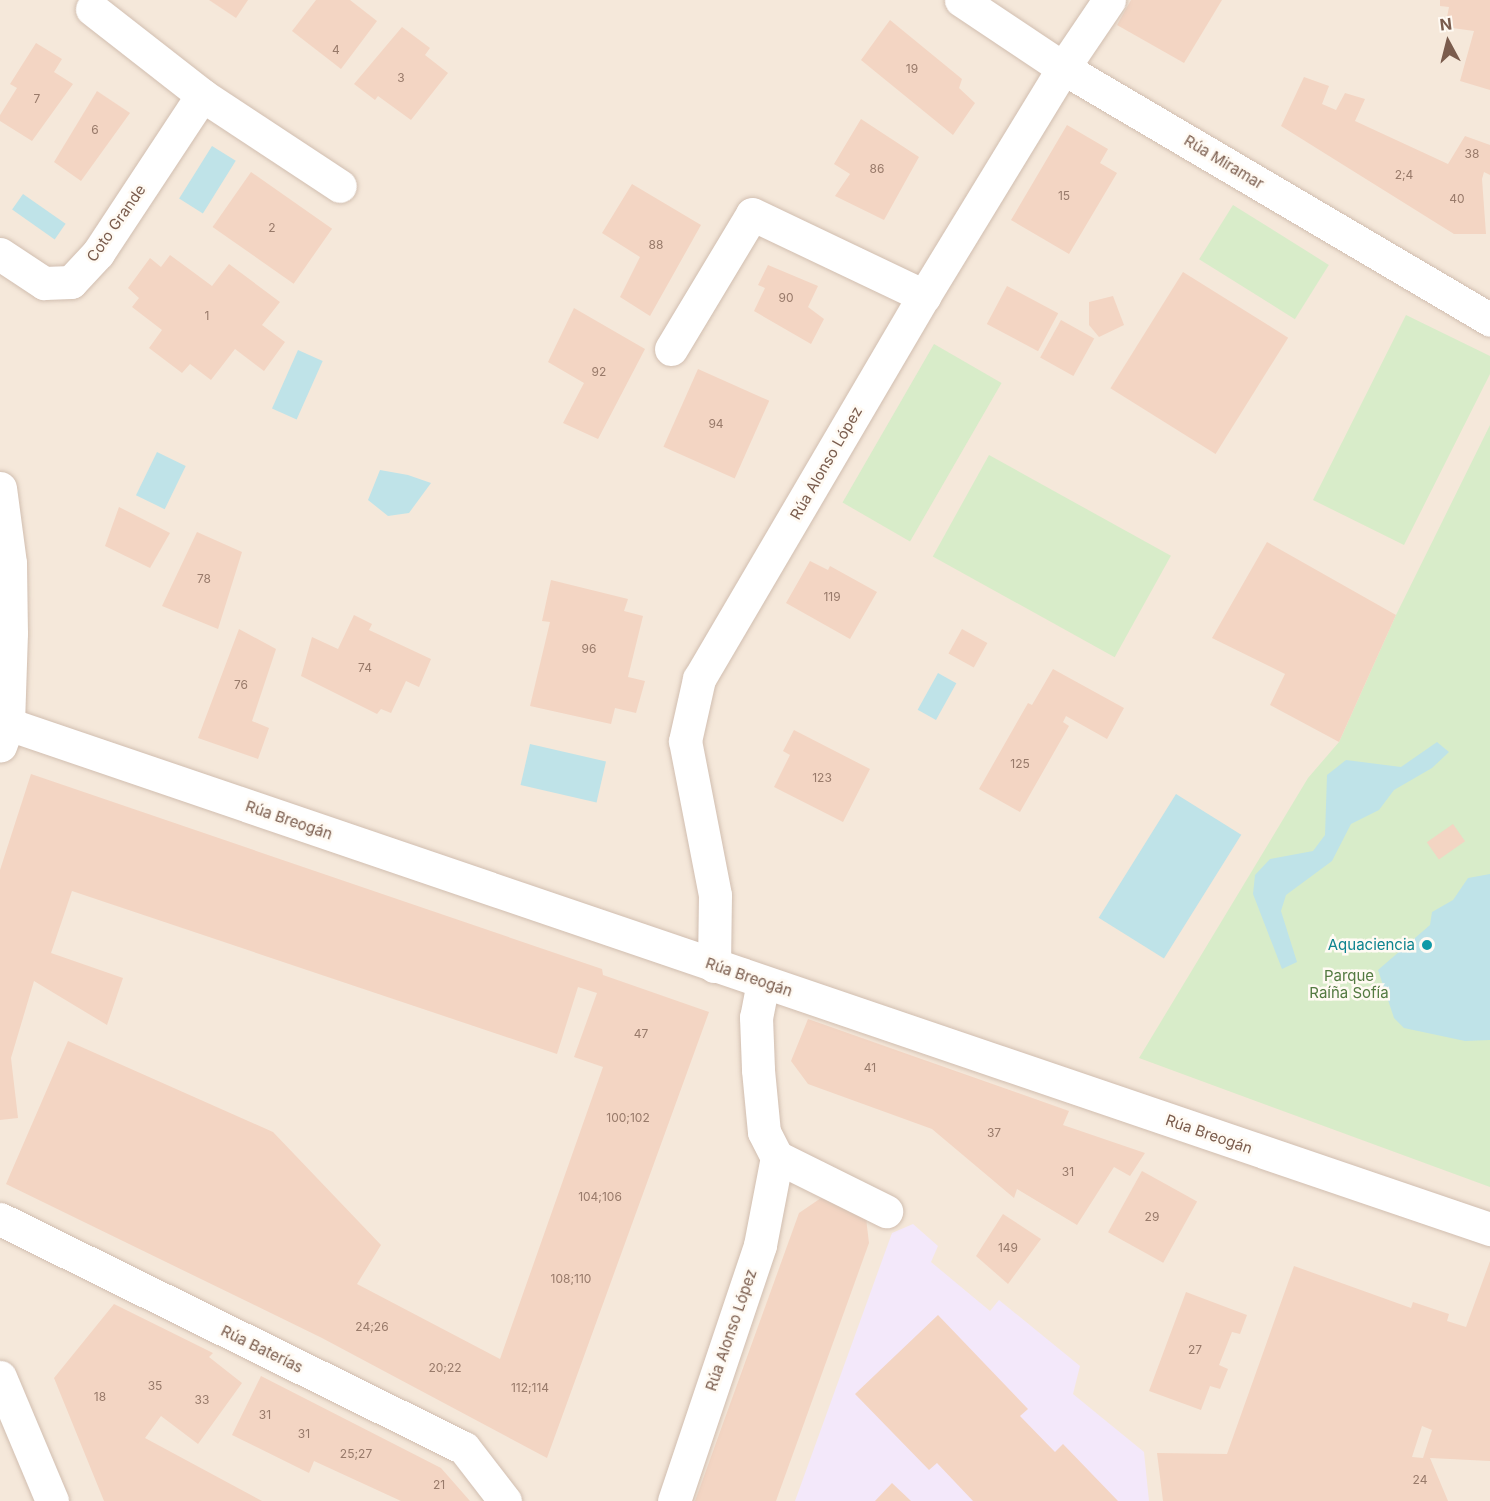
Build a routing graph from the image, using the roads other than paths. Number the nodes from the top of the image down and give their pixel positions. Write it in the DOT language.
graph roads {
  1 [pos="961,0"];
  2 [pos="1109,0"];
  3 [pos="92,9"];
  4 [pos="1063,68"];
  5 [pos="202,95"];
  6 [pos="340,186"];
  7 [pos="0,254"];
  8 [pos="924,296"];
  9 [pos="1490,320"];
  10 [pos="671,349"];
  11 [pos="0,489"];
  12 [pos="4,735"];
  13 [pos="714,966"];
  14 [pos="763,982"];
  15 [pos="777,1157"];
  16 [pos="886,1211"];
  17 [pos="0,1219"];
  18 [pos="1490,1229"];
  19 [pos="0,1377"];
  20 [pos="52,1501"];
  21 [pos="505,1501"];
  22 [pos="674,1501"];
  1 -- 4 [label="street, Rúa Miramar"];
  2 -- 4 [label="street, Rúa Alonso López"];
  3 -- 5 [label="street"];
  4 -- 8 [label="street, Rúa Alonso López"];
  4 -- 9 [label="street, Rúa Miramar"];
  5 -- 6 [label="street"];
  5 -- 7 [label="street, Coto Grande"];
  8 -- 10 [label="street"];
  8 -- 13 [label="street, Rúa Alonso López"];
  11 -- 12 [label="street"];
  12 -- 13 [label="street, Rúa Breogán"];
  13 -- 14 [label="street, Rúa Breogán"];
  14 -- 15 [label="street"];
  14 -- 18 [label="street, Rúa Breogán"];
  15 -- 16 [label="street"];
  15 -- 22 [label="street, Rúa Alonso López"];
  17 -- 21 [label="street, Rúa Baterías"];
  19 -- 20 [label="street"];
}
